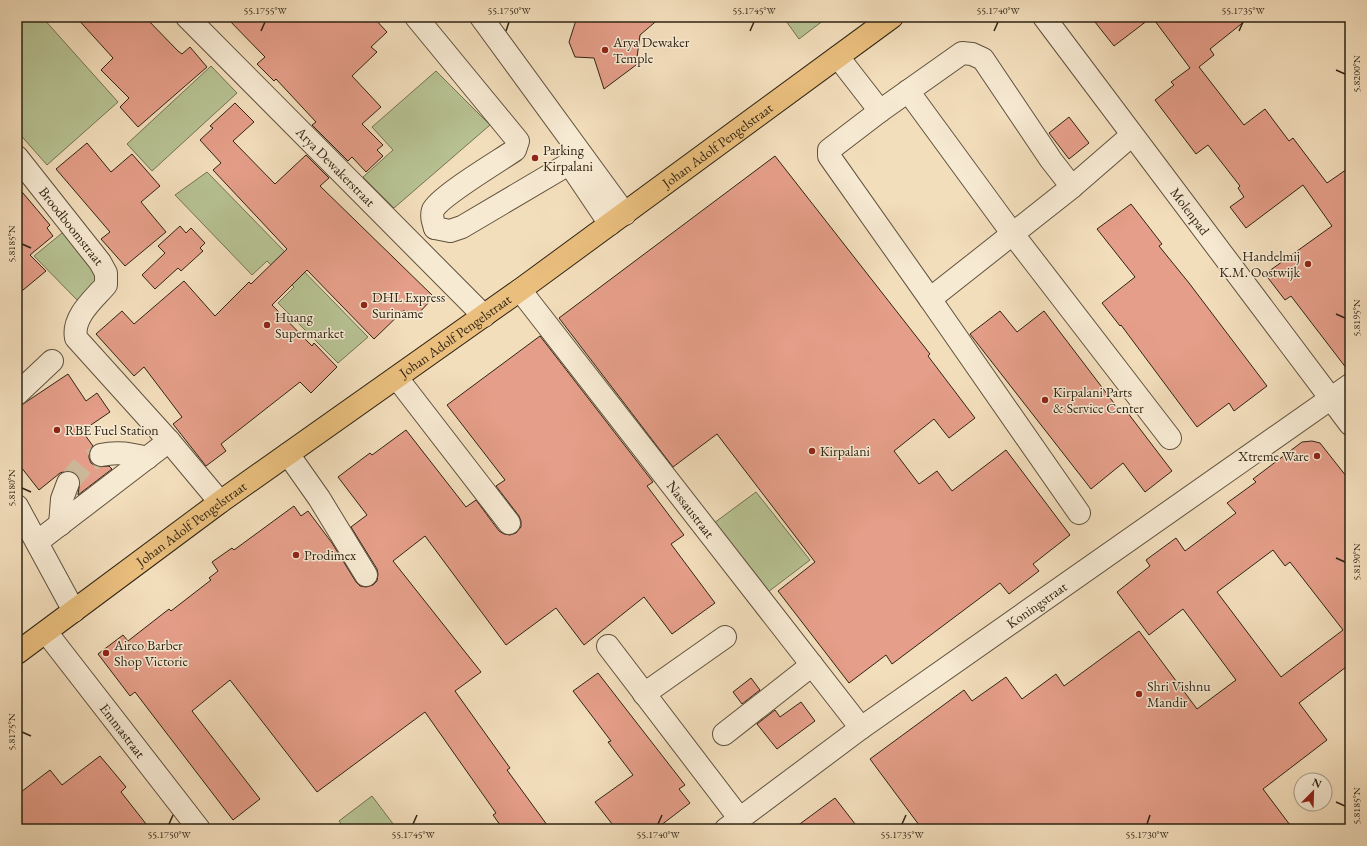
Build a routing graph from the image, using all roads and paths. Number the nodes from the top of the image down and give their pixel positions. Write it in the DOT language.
graph roads {
  1 [pos="187,17"];
  2 [pos="416,17"];
  3 [pos="481,17"];
  4 [pos="892,17"];
  5 [pos="1044,17"];
  6 [pos="838,57"];
  7 [pos="908,91"];
  8 [pos="880,111"];
  9 [pos="1132,135"];
  10 [pos="17,157"];
  11 [pos="1072,186"];
  12 [pos="617,219"];
  13 [pos="435,228"];
  14 [pos="1012,233"];
  15 [pos="415,246"];
  16 [pos="520,290"];
  17 [pos="930,299"];
  18 [pos="484,316"];
  19 [pos="52,361"];
  20 [pos="396,378"];
  21 [pos="1350,385"];
  22 [pos="17,394"];
  23 [pos="1330,397"];
  24 [pos="1350,424"];
  25 [pos="1170,438"];
  26 [pos="169,441"];
  27 [pos="288,454"];
  28 [pos="101,455"];
  29 [pos="147,458"];
  30 [pos="68,483"];
  31 [pos="220,502"];
  32 [pos="17,506"];
  33 [pos="1079,513"];
  34 [pos="509,524"];
  35 [pos="60,525"];
  36 [pos="37,542"];
  37 [pos="366,575"];
  38 [pos="74,610"];
  39 [pos="46,632"];
  40 [pos="725,637"];
  41 [pos="608,646"];
  42 [pos="17,653"];
  43 [pos="812,665"];
  44 [pos="644,694"];
  45 [pos="861,728"];
  46 [pos="724,734"];
  47 [pos="733,824"];
  48 [pos="199,829"];
  1 -- 15 [label="street, Arya Dewakerstraat"];
  2 -- 13 [label="street"];
  3 -- 12 [label="street"];
  4 -- 6 [label="main road, Johan Adolf Pengelstraat"];
  5 -- 9 [label="street, Molenpad"];
  6 -- 8 [label="street"];
  6 -- 12 [label="main road, Johan Adolf Pengelstraat"];
  7 -- 8 [label="street"];
  7 -- 11 [label="street"];
  7 -- 14 [label="street"];
  8 -- 17 [label="street"];
  9 -- 11 [label="street"];
  9 -- 23 [label="street, Molenpad"];
  10 -- 26 [label="street, Broodboomstraat"];
  11 -- 14 [label="street"];
  12 -- 13 [label="street"];
  12 -- 16 [label="main road, Johan Adolf Pengelstraat"];
  13 -- 15 [label="street"];
  14 -- 17 [label="street"];
  14 -- 25 [label="street"];
  15 -- 18 [label="street, Arya Dewakerstraat"];
  16 -- 18 [label="main road, Johan Adolf Pengelstraat"];
  16 -- 43 [label="street, Nassaustraat"];
  17 -- 33 [label="street"];
  18 -- 20 [label="main road, Johan Adolf Pengelstraat"];
  19 -- 22 [label="street"];
  20 -- 27 [label="main road, Johan Adolf Pengelstraat"];
  20 -- 34 [label="street"];
  21 -- 23 [label="street, Koningstraat"];
  23 -- 24 [label="street, Molenpad"];
  23 -- 45 [label="street, Koningstraat"];
  26 -- 29 [label="street"];
  26 -- 31 [label="street, Broodboomstraat"];
  27 -- 31 [label="main road, Johan Adolf Pengelstraat"];
  27 -- 37 [label="street"];
  28 -- 29 [label="street"];
  29 -- 35 [label="street"];
  30 -- 35 [label="street"];
  31 -- 38 [label="main road, Johan Adolf Pengelstraat"];
  32 -- 36 [label="street"];
  35 -- 36 [label="street"];
  36 -- 38 [label="street"];
  38 -- 39 [label="main road, Johan Adolf Pengelstraat"];
  39 -- 42 [label="main road, Johan Adolf Pengelstraat"];
  39 -- 48 [label="street, Emmastraat"];
  40 -- 44 [label="street"];
  41 -- 44 [label="street"];
  43 -- 45 [label="street, Nassaustraat"];
  43 -- 46 [label="street"];
  44 -- 47 [label="street"];
  45 -- 47 [label="street, Koningstraat"];
}
